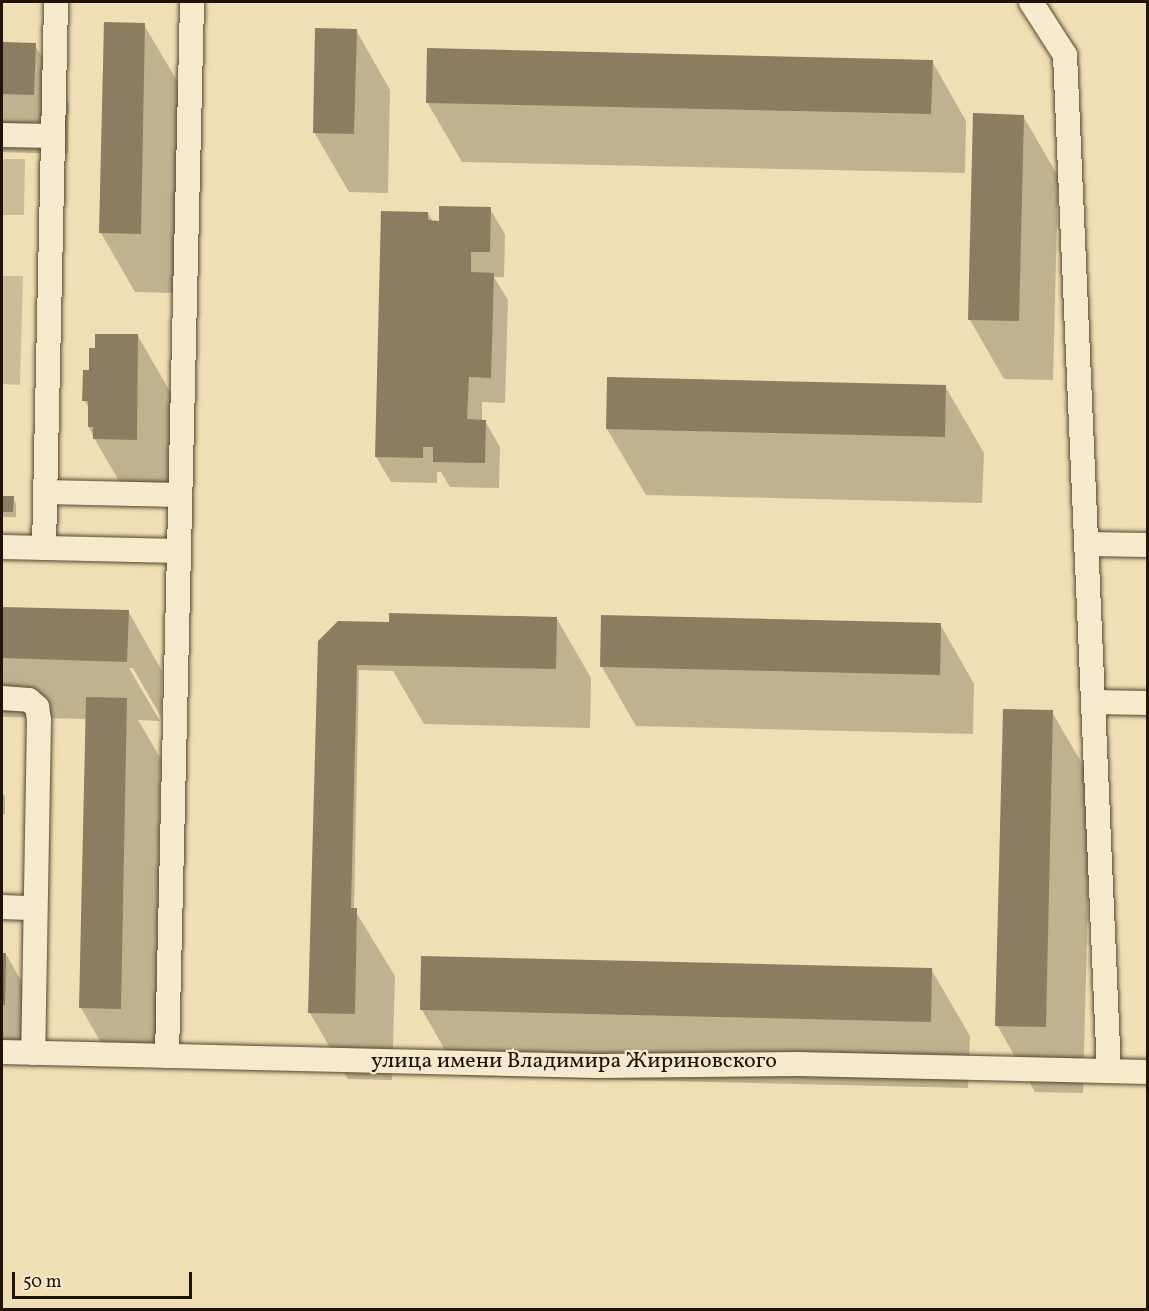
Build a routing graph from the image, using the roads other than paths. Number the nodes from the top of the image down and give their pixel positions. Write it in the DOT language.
graph roads {
  1 [pos="56,2"];
  2 [pos="192,2"];
  3 [pos="1031,2"];
  4 [pos="2,135"];
  5 [pos="53,136"];
  6 [pos="45,492"];
  7 [pos="180,495"];
  8 [pos="1086,544"];
  9 [pos="1148,545"];
  10 [pos="2,547"];
  11 [pos="44,548"];
  12 [pos="179,551"];
  13 [pos="2,698"];
  14 [pos="1093,702"];
  15 [pos="1148,703"];
  16 [pos="2,907"];
  17 [pos="35,908"];
  18 [pos="2,1052"];
  19 [pos="33,1053"];
  20 [pos="167,1056"];
  21 [pos="1109,1071"];
  22 [pos="1148,1072"];
  1 -- 5 [label="street"];
  2 -- 7 [label="street"];
  3 -- 8 [label="street"];
  4 -- 5 [label="street"];
  5 -- 6 [label="street"];
  6 -- 7 [label="street"];
  6 -- 11 [label="street"];
  7 -- 12 [label="street"];
  8 -- 9 [label="street"];
  8 -- 14 [label="street"];
  10 -- 11 [label="street"];
  11 -- 12 [label="street"];
  12 -- 20 [label="street"];
  13 -- 17 [label="street"];
  14 -- 15 [label="street"];
  14 -- 21 [label="street"];
  16 -- 17 [label="street"];
  17 -- 19 [label="street"];
  18 -- 19 [label="street, улица имени Владимира Жириновского"];
  19 -- 20 [label="street, улица имени Владимира Жириновского"];
  20 -- 21 [label="street, улица имени Владимира Жириновского"];
  21 -- 22 [label="street, улица имени Владимира Жириновского"];
}
